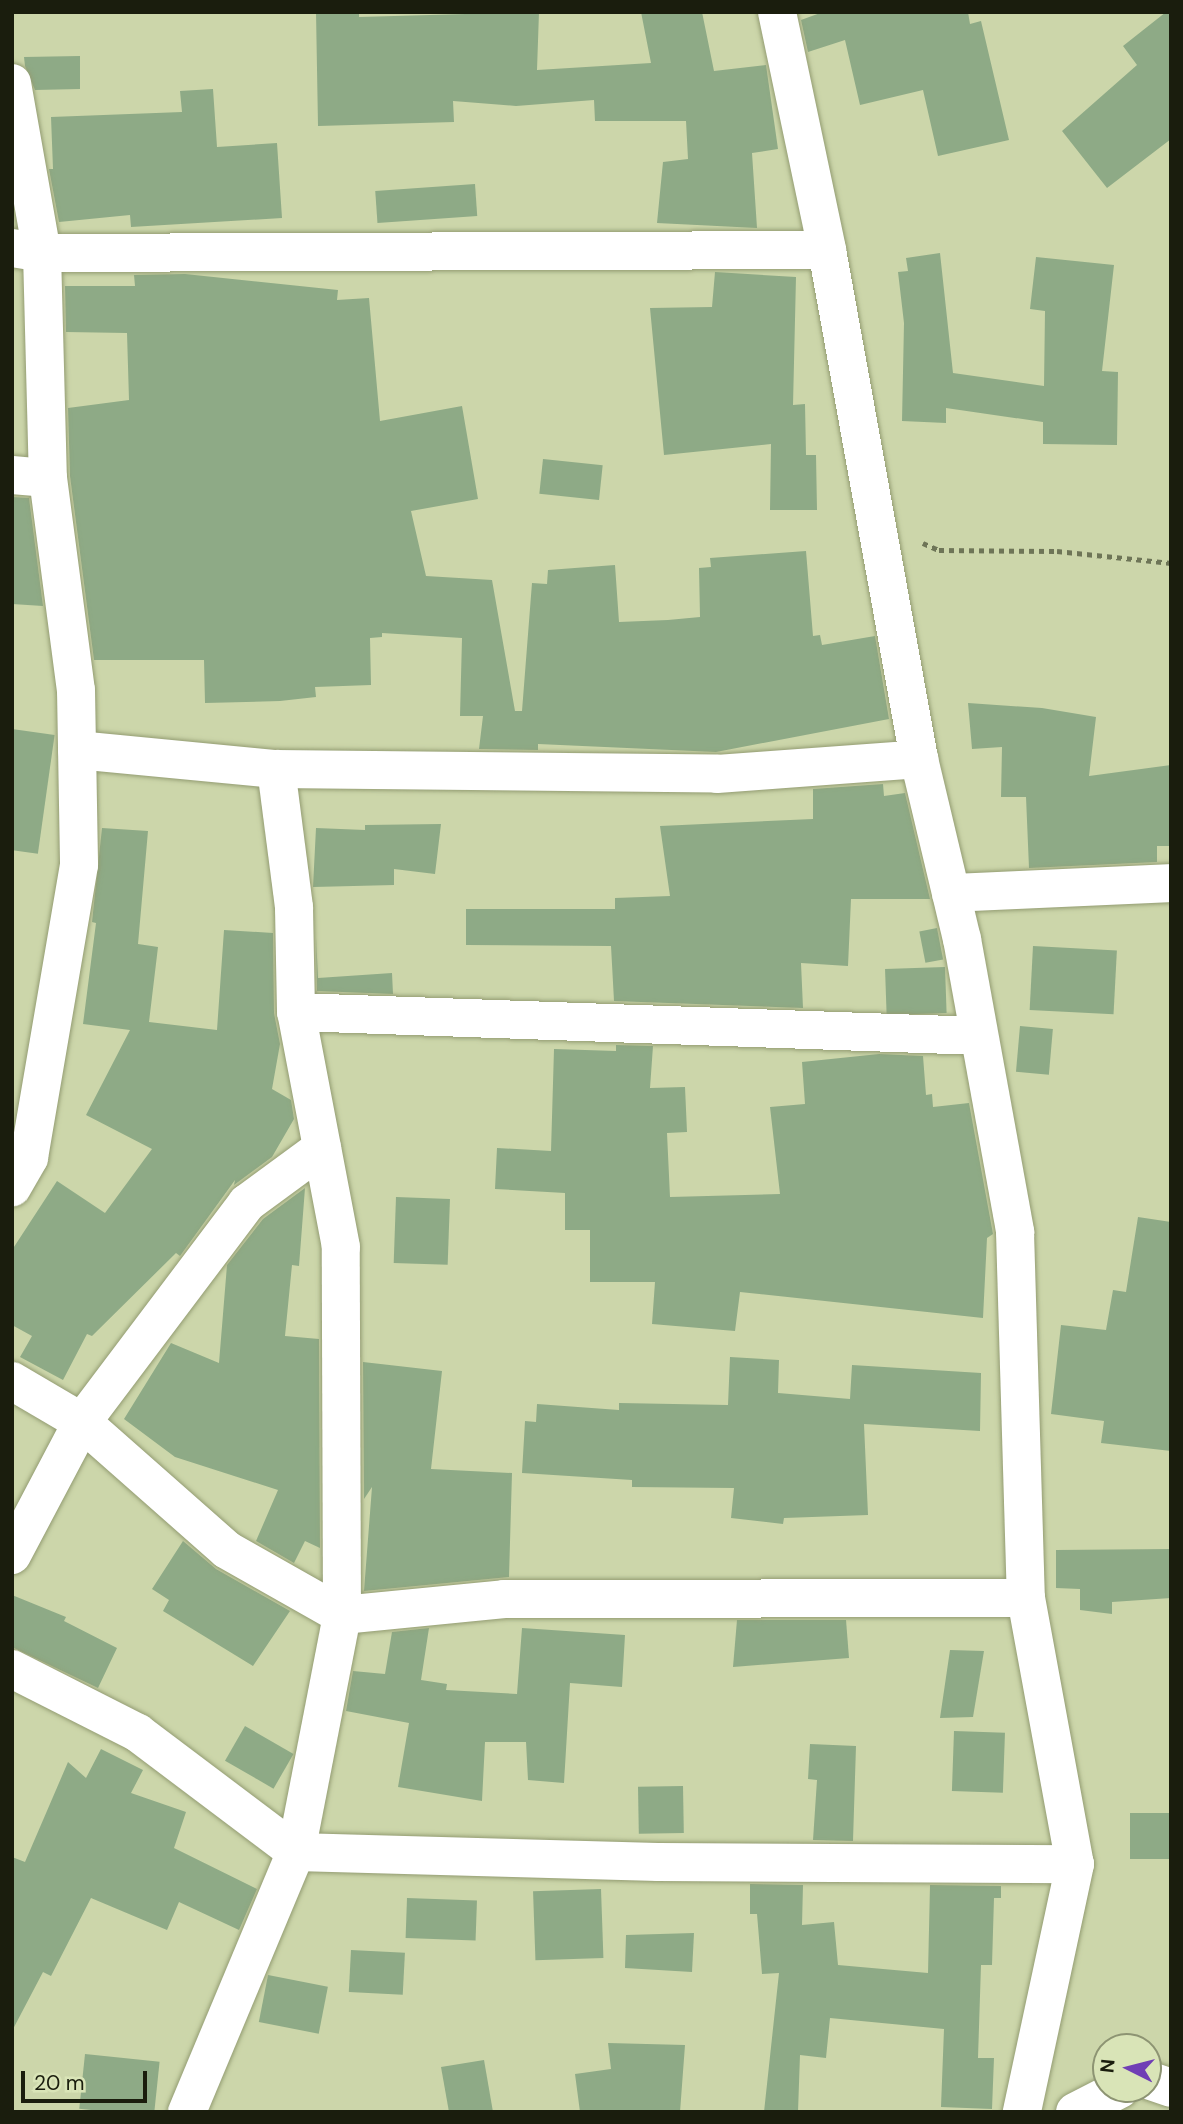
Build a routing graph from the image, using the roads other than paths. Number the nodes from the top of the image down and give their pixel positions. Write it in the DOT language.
graph roads {
  1 [pos="776,12"];
  2 [pos="12,83"];
  3 [pos="827,250"];
  4 [pos="27,251"];
  5 [pos="30,477"];
  6 [pos="77,750"];
  7 [pos="919,760"];
  8 [pos="276,769"];
  9 [pos="1171,883"];
  10 [pos="951,893"];
  11 [pos="296,1012"];
  12 [pos="979,1036"];
  13 [pos="322,1148"];
  14 [pos="12,1187"];
  15 [pos="12,1381"];
  16 [pos="82,1422"];
  17 [pos="12,1555"];
  18 [pos="1026,1598"];
  19 [pos="342,1615"];
  20 [pos="12,1669"];
  21 [pos="296,1852"];
  22 [pos="1075,1864"];
  23 [pos="1093,2103"];
  24 [pos="187,2112"];
  25 [pos="1022,2112"];
  26 [pos="1075,2112"];
  1 -- 3 [label="street"];
  2 -- 4 [label="street"];
  3 -- 4 [label="street"];
  3 -- 7 [label="street"];
  4 -- 5 [label="street"];
  5 -- 6 [label="street"];
  6 -- 8 [label="street"];
  6 -- 14 [label="street"];
  7 -- 8 [label="street"];
  7 -- 10 [label="street"];
  8 -- 11 [label="street"];
  9 -- 10 [label="street"];
  10 -- 12 [label="street"];
  11 -- 12 [label="street"];
  11 -- 13 [label="street"];
  12 -- 18 [label="street"];
  13 -- 16 [label="street"];
  13 -- 19 [label="street"];
  15 -- 16 [label="street"];
  16 -- 17 [label="street"];
  16 -- 19 [label="street"];
  18 -- 19 [label="street"];
  18 -- 22 [label="street"];
  19 -- 21 [label="street"];
  20 -- 21 [label="street"];
  21 -- 22 [label="street"];
  21 -- 24 [label="street"];
  22 -- 25 [label="street"];
  23 -- 26 [label="street"];
}
